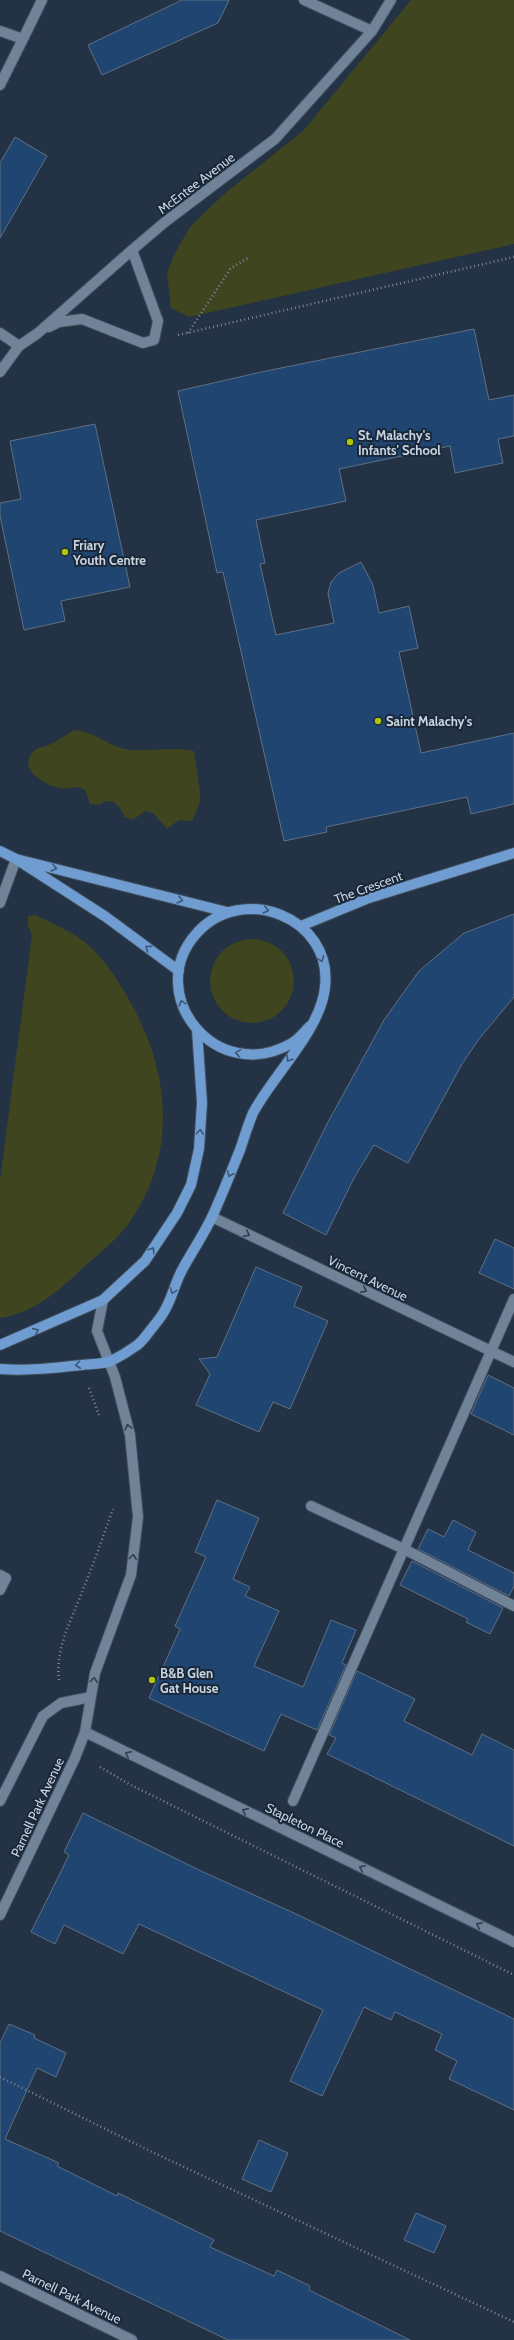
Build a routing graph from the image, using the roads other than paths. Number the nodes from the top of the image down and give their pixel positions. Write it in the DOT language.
graph roads {
  1 [pos="42,0"];
  2 [pos="304,0"];
  3 [pos="391,0"];
  4 [pos="0,31"];
  5 [pos="372,31"];
  6 [pos="23,39"];
  7 [pos="0,85"];
  8 [pos="132,250"];
  9 [pos="0,333"];
  10 [pos="38,333"];
  11 [pos="19,346"];
  12 [pos="0,372"];
  13 [pos="0,851"];
  14 [pos="514,853"];
  15 [pos="16,859"];
  16 [pos="0,903"];
  17 [pos="227,912"];
  18 [pos="301,926"];
  19 [pos="179,972"];
  20 [pos="310,1026"];
  21 [pos="197,1030"];
  22 [pos="212,1217"];
  23 [pos="514,1299"];
  24 [pos="104,1300"];
  25 [pos="0,1345"];
  26 [pos="490,1350"];
  27 [pos="110,1362"];
  28 [pos="514,1362"];
  29 [pos="0,1369"];
  30 [pos="311,1506"];
  31 [pos="404,1549"];
  32 [pos="0,1575"];
  33 [pos="0,1590"];
  34 [pos="514,1606"];
  35 [pos="91,1697"];
  36 [pos="85,1732"];
  37 [pos="293,1801"];
  38 [pos="0,1802"];
  39 [pos="0,1915"];
  40 [pos="514,1942"];
  41 [pos="0,2276"];
  42 [pos="132,2340"];
  1 -- 6 [label="street"];
  2 -- 5 [label="street"];
  3 -- 5 [label="street, McEntee Avenue"];
  4 -- 6 [label="street"];
  5 -- 8 [label="street, McEntee Avenue"];
  6 -- 7 [label="street"];
  8 -- 10 [label="street, McEntee Avenue"];
  8 -- 10 [label="street"];
  9 -- 11 [label="street"];
  10 -- 11 [label="street, McEntee Avenue"];
  11 -- 12 [label="street, McEntee Avenue"];
  13 -- 15 [label="main road"];
  14 -- 18 [label="main road, The Crescent"];
  15 -- 16 [label="street"];
  15 -- 17 [label="main road, one-way"];
  19 -- 15 [label="main road, one-way"];
  17 -- 18 [label="main road, one-way"];
  17 -- 19 [label="main road"];
  18 -- 20 [label="main road, one-way"];
  21 -- 19 [label="main road, one-way"];
  20 -- 21 [label="main road, one-way"];
  20 -- 22 [label="main road, one-way"];
  24 -- 21 [label="main road, one-way"];
  22 -- 26 [label="street, Vincent Avenue, one-way"];
  22 -- 27 [label="main road, one-way"];
  23 -- 26 [label="street"];
  25 -- 24 [label="main road, one-way"];
  24 -- 27 [label="street, Parnell Park Avenue"];
  26 -- 28 [label="street, Vincent Avenue"];
  26 -- 31 [label="street"];
  27 -- 29 [label="main road, one-way"];
  35 -- 27 [label="street, Parnell Park Avenue, one-way"];
  30 -- 31 [label="street"];
  31 -- 34 [label="street"];
  31 -- 37 [label="street"];
  32 -- 33 [label="street"];
  35 -- 36 [label="street, Parnell Park Avenue"];
  35 -- 38 [label="street"];
  36 -- 39 [label="street, Parnell Park Avenue"];
  40 -- 36 [label="street, Stapleton Place, one-way"];
  41 -- 42 [label="street, Parnell Park Avenue"];
}
